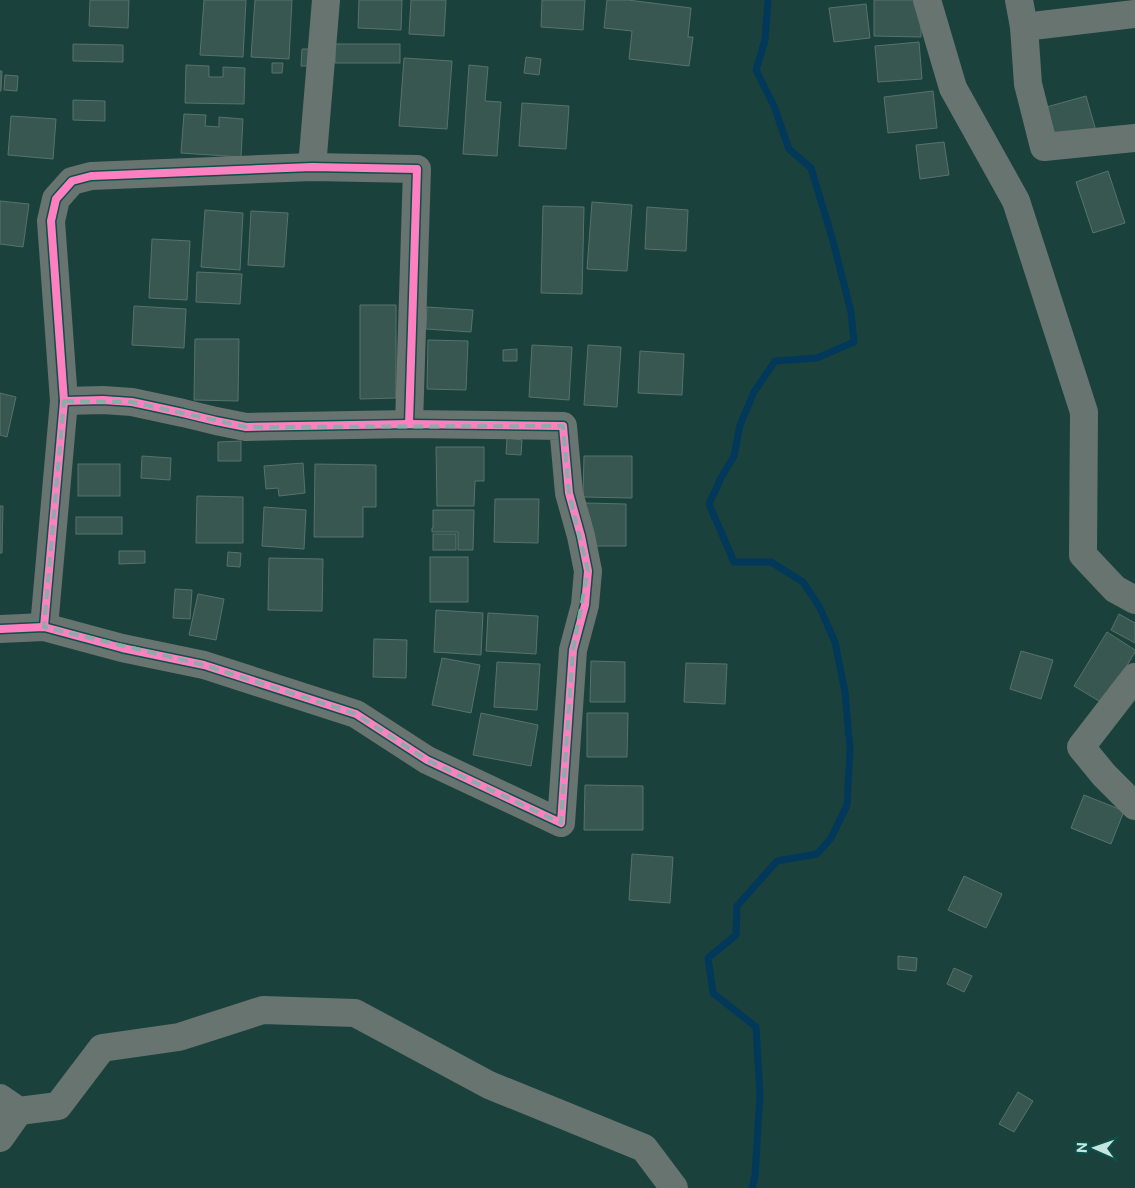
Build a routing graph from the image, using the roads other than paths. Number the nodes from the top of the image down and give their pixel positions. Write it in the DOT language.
graph roads {
  1 [pos="326,0"];
  2 [pos="928,0"];
  3 [pos="1019,0"];
  4 [pos="1135,14"];
  5 [pos="1024,27"];
  6 [pos="1135,138"];
  7 [pos="312,167"];
  8 [pos="64,401"];
  9 [pos="409,424"];
  10 [pos="1135,600"];
  11 [pos="44,628"];
  12 [pos="0,629"];
  13 [pos="1135,677"];
  14 [pos="1135,806"];
  15 [pos="9,1105"];
  16 [pos="0,1138"];
  17 [pos="674,1188"];
  1 -- 7 [label="street"];
  2 -- 10 [label="street"];
  3 -- 5 [label="street"];
  4 -- 5 [label="street"];
  5 -- 6 [label="street"];
  7 -- 8 [label="street"];
  7 -- 9 [label="street"];
  8 -- 9 [label="street"];
  8 -- 11 [label="street"];
  9 -- 11 [label="street"];
  11 -- 12 [label="street"];
  13 -- 14 [label="street"];
  15 -- 16 [label="street"];
  15 -- 17 [label="street"];
}
